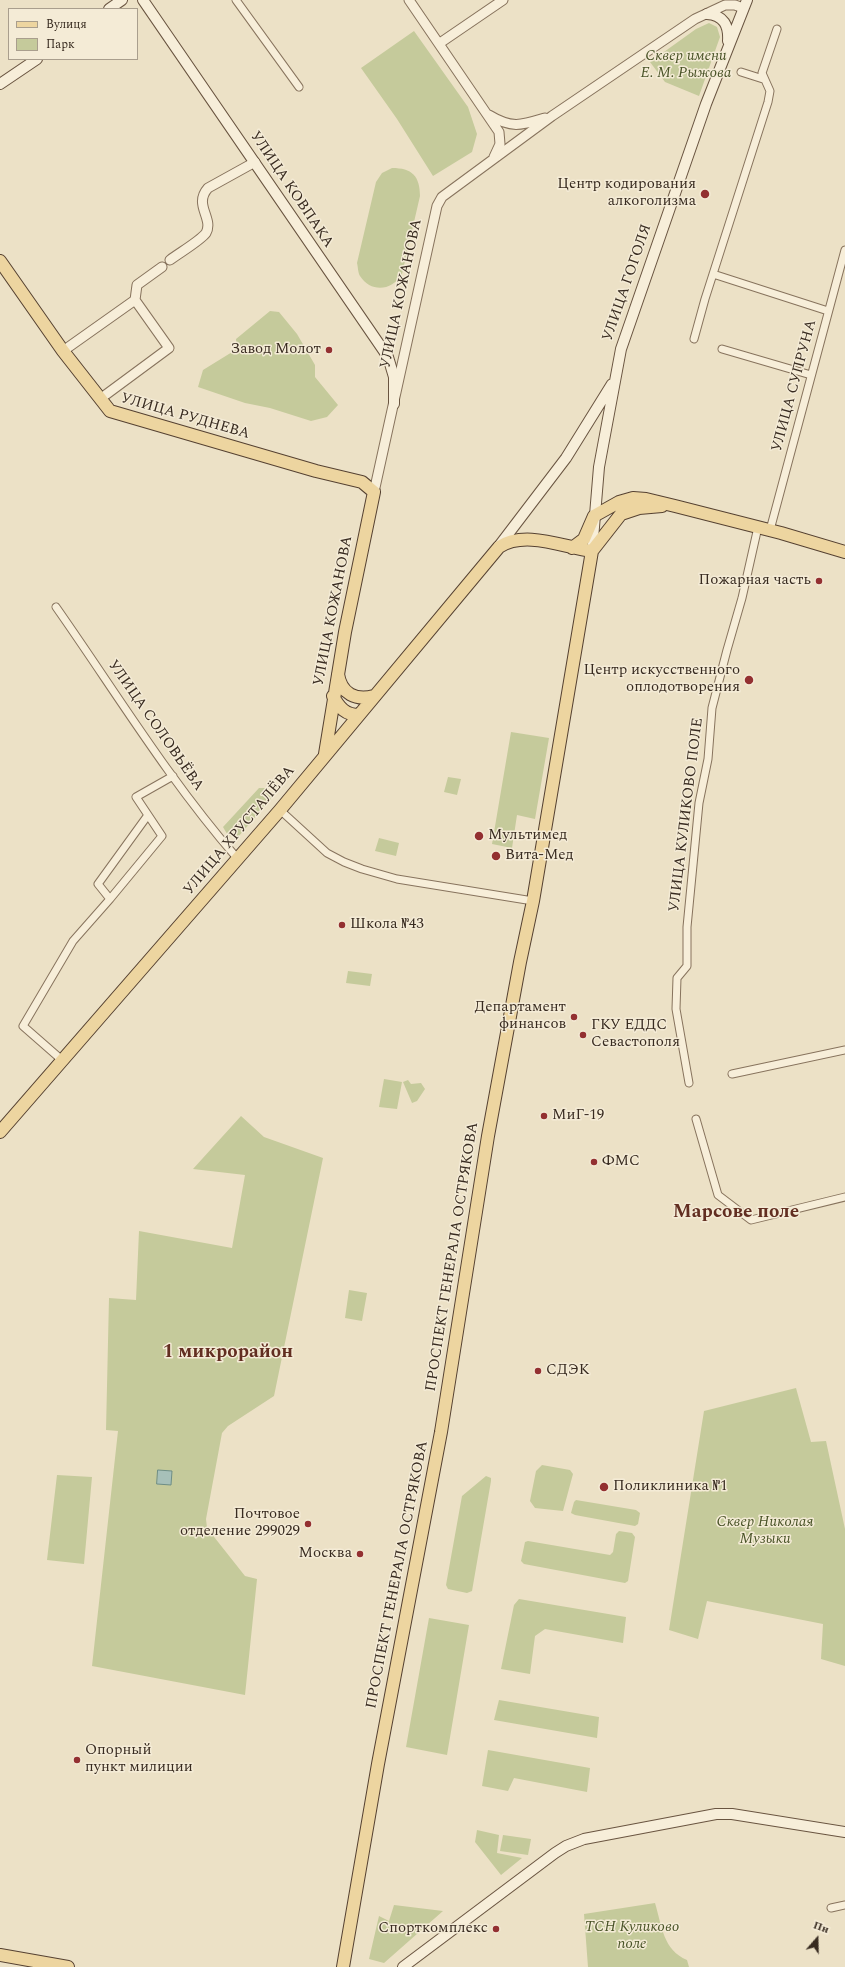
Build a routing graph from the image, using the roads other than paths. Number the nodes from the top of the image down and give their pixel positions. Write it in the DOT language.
graph roads {
  1 [pos="122,0"];
  2 [pos="143,0"];
  3 [pos="236,0"];
  4 [pos="409,0"];
  5 [pos="502,0"];
  6 [pos="718,0"];
  7 [pos="745,4"];
  8 [pos="110,8"];
  9 [pos="707,14"];
  10 [pos="694,19"];
  11 [pos="777,29"];
  12 [pos="440,43"];
  13 [pos="727,49"];
  14 [pos="36,60"];
  15 [pos="741,72"];
  16 [pos="763,79"];
  17 [pos="0,84"];
  18 [pos="300,87"];
  19 [pos="487,114"];
  20 [pos="552,116"];
  21 [pos="493,160"];
  22 [pos="255,162"];
  23 [pos="845,250"];
  24 [pos="170,260"];
  25 [pos="0,262"];
  26 [pos="162,266"];
  27 [pos="713,274"];
  28 [pos="135,300"];
  29 [pos="828,311"];
  30 [pos="694,339"];
  31 [pos="722,349"];
  32 [pos="63,351"];
  33 [pos="616,373"];
  34 [pos="811,375"];
  35 [pos="100,399"];
  36 [pos="394,404"];
  37 [pos="377,479"];
  38 [pos="362,482"];
  39 [pos="374,492"];
  40 [pos="597,494"];
  41 [pos="675,506"];
  42 [pos="607,509"];
  43 [pos="621,514"];
  44 [pos="594,516"];
  45 [pos="758,527"];
  46 [pos="770,530"];
  47 [pos="499,547"];
  48 [pos="572,548"];
  49 [pos="592,551"];
  50 [pos="845,552"];
  51 [pos="56,607"];
  52 [pos="338,671"];
  53 [pos="333,696"];
  54 [pos="374,696"];
  55 [pos="359,715"];
  56 [pos="325,754"];
  57 [pos="173,776"];
  58 [pos="280,810"];
  59 [pos="148,814"];
  60 [pos="236,858"];
  61 [pos="110,899"];
  62 [pos="533,901"];
  63 [pos="845,1050"];
  64 [pos="63,1061"];
  65 [pos="732,1074"];
  66 [pos="689,1083"];
  67 [pos="696,1119"];
  68 [pos="0,1132"];
  69 [pos="845,1197"];
  70 [pos="845,1832"];
  71 [pos="845,1905"];
  72 [pos="832,1908"];
  73 [pos="0,1955"];
  74 [pos="68,1967"];
  75 [pos="343,1967"];
  76 [pos="403,1967"];
  1 -- 8 [label="main road"];
  2 -- 22 [label="main road, УЛИЦА КОВПАКА"];
  3 -- 18 [label="street"];
  4 -- 12 [label="street"];
  5 -- 12 [label="street"];
  6 -- 10 [label="street"];
  7 -- 9 [label="street, УЛИЦА КОЖАНОВА"];
  7 -- 13 [label="main road, УЛИЦА ГОГОЛЯ"];
  9 -- 10 [label="street, УЛИЦА КОЖАНОВА"];
  9 -- 13 [label="main road"];
  10 -- 20 [label="street, УЛИЦА КОЖАНОВА"];
  11 -- 16 [label="street"];
  12 -- 19 [label="street"];
  13 -- 33 [label="main road, УЛИЦА ГОГОЛЯ"];
  14 -- 17 [label="main road"];
  15 -- 16 [label="street"];
  16 -- 27 [label="street"];
  19 -- 20 [label="street"];
  19 -- 21 [label="street"];
  20 -- 21 [label="street, УЛИЦА КОЖАНОВА"];
  21 -- 36 [label="street, УЛИЦА КОЖАНОВА"];
  22 -- 24 [label="street"];
  22 -- 36 [label="main road, УЛИЦА КОВПАКА"];
  23 -- 29 [label="street, УЛИЦА СУПРУНА"];
  25 -- 32 [label="main road, УЛИЦА РУДНЕВА"];
  26 -- 28 [label="street"];
  27 -- 29 [label="street"];
  27 -- 30 [label="street"];
  28 -- 32 [label="street"];
  28 -- 35 [label="street"];
  29 -- 34 [label="street, УЛИЦА СУПРУНА"];
  31 -- 34 [label="street"];
  32 -- 35 [label="main road, УЛИЦА РУДНЕВА"];
  33 -- 40 [label="main road, УЛИЦА ГОГОЛЯ"];
  33 -- 47 [label="main road, УЛИЦА ХРУСТАЛЁВА"];
  34 -- 46 [label="street, УЛИЦА СУПРУНА"];
  35 -- 38 [label="main road, УЛИЦА РУДНЕВА"];
  36 -- 37 [label="street, УЛИЦА КОЖАНОВА"];
  37 -- 38 [label="street, УЛИЦА РУДНЕВА"];
  37 -- 39 [label="street, УЛИЦА КОЖАНОВА"];
  38 -- 39 [label="main road, УЛИЦА РУДНЕВА"];
  39 -- 52 [label="main road, УЛИЦА КОЖАНОВА"];
  40 -- 42 [label="main road"];
  40 -- 44 [label="main road, УЛИЦА ГОГОЛЯ"];
  41 -- 42 [label="main road"];
  41 -- 43 [label="main road"];
  41 -- 45 [label="main road"];
  42 -- 43 [label="main road"];
  42 -- 44 [label="main road"];
  43 -- 49 [label="main road"];
  44 -- 48 [label="main road"];
  44 -- 49 [label="main road, УЛИЦА ГОГОЛЯ"];
  45 -- 46 [label="main road"];
  45 -- 66 [label="street, УЛИЦА КУЛИКОВО ПОЛЕ"];
  46 -- 50 [label="main road"];
  47 -- 48 [label="main road, УЛИЦА ХРУСТАЛЁВА"];
  47 -- 54 [label="main road, УЛИЦА ХРУСТАЛЁВА"];
  48 -- 49 [label="main road, УЛИЦА ХРУСТАЛЁВА"];
  49 -- 62 [label="main road, ПРОСПЕКТ ГЕНЕРАЛА ОСТРЯКОВА"];
  51 -- 57 [label="street, УЛИЦА СОЛОВЬЁВА"];
  52 -- 53 [label="main road, УЛИЦА КОЖАНОВА"];
  52 -- 54 [label="main road"];
  53 -- 55 [label="main road"];
  53 -- 56 [label="main road, УЛИЦА КОЖАНОВА"];
  54 -- 55 [label="main road, УЛИЦА ХРУСТАЛЁВА"];
  55 -- 56 [label="main road, УЛИЦА ХРУСТАЛЁВА"];
  56 -- 58 [label="main road, УЛИЦА ХРУСТАЛЁВА"];
  57 -- 59 [label="street"];
  57 -- 60 [label="street, УЛИЦА СОЛОВЬЁВА"];
  58 -- 60 [label="main road, УЛИЦА ХРУСТАЛЁВА"];
  58 -- 62 [label="street"];
  59 -- 61 [label="street"];
  59 -- 61 [label="street"];
  60 -- 64 [label="main road, УЛИЦА ХРУСТАЛЁВА"];
  61 -- 64 [label="street"];
  62 -- 75 [label="main road, ПРОСПЕКТ ГЕНЕРАЛА ОСТРЯКОВА"];
  63 -- 65 [label="street"];
  64 -- 68 [label="main road, УЛИЦА ХРУСТАЛЁВА"];
  67 -- 69 [label="street"];
  70 -- 76 [label="main road"];
  71 -- 72 [label="street"];
  73 -- 74 [label="main road"];
}
